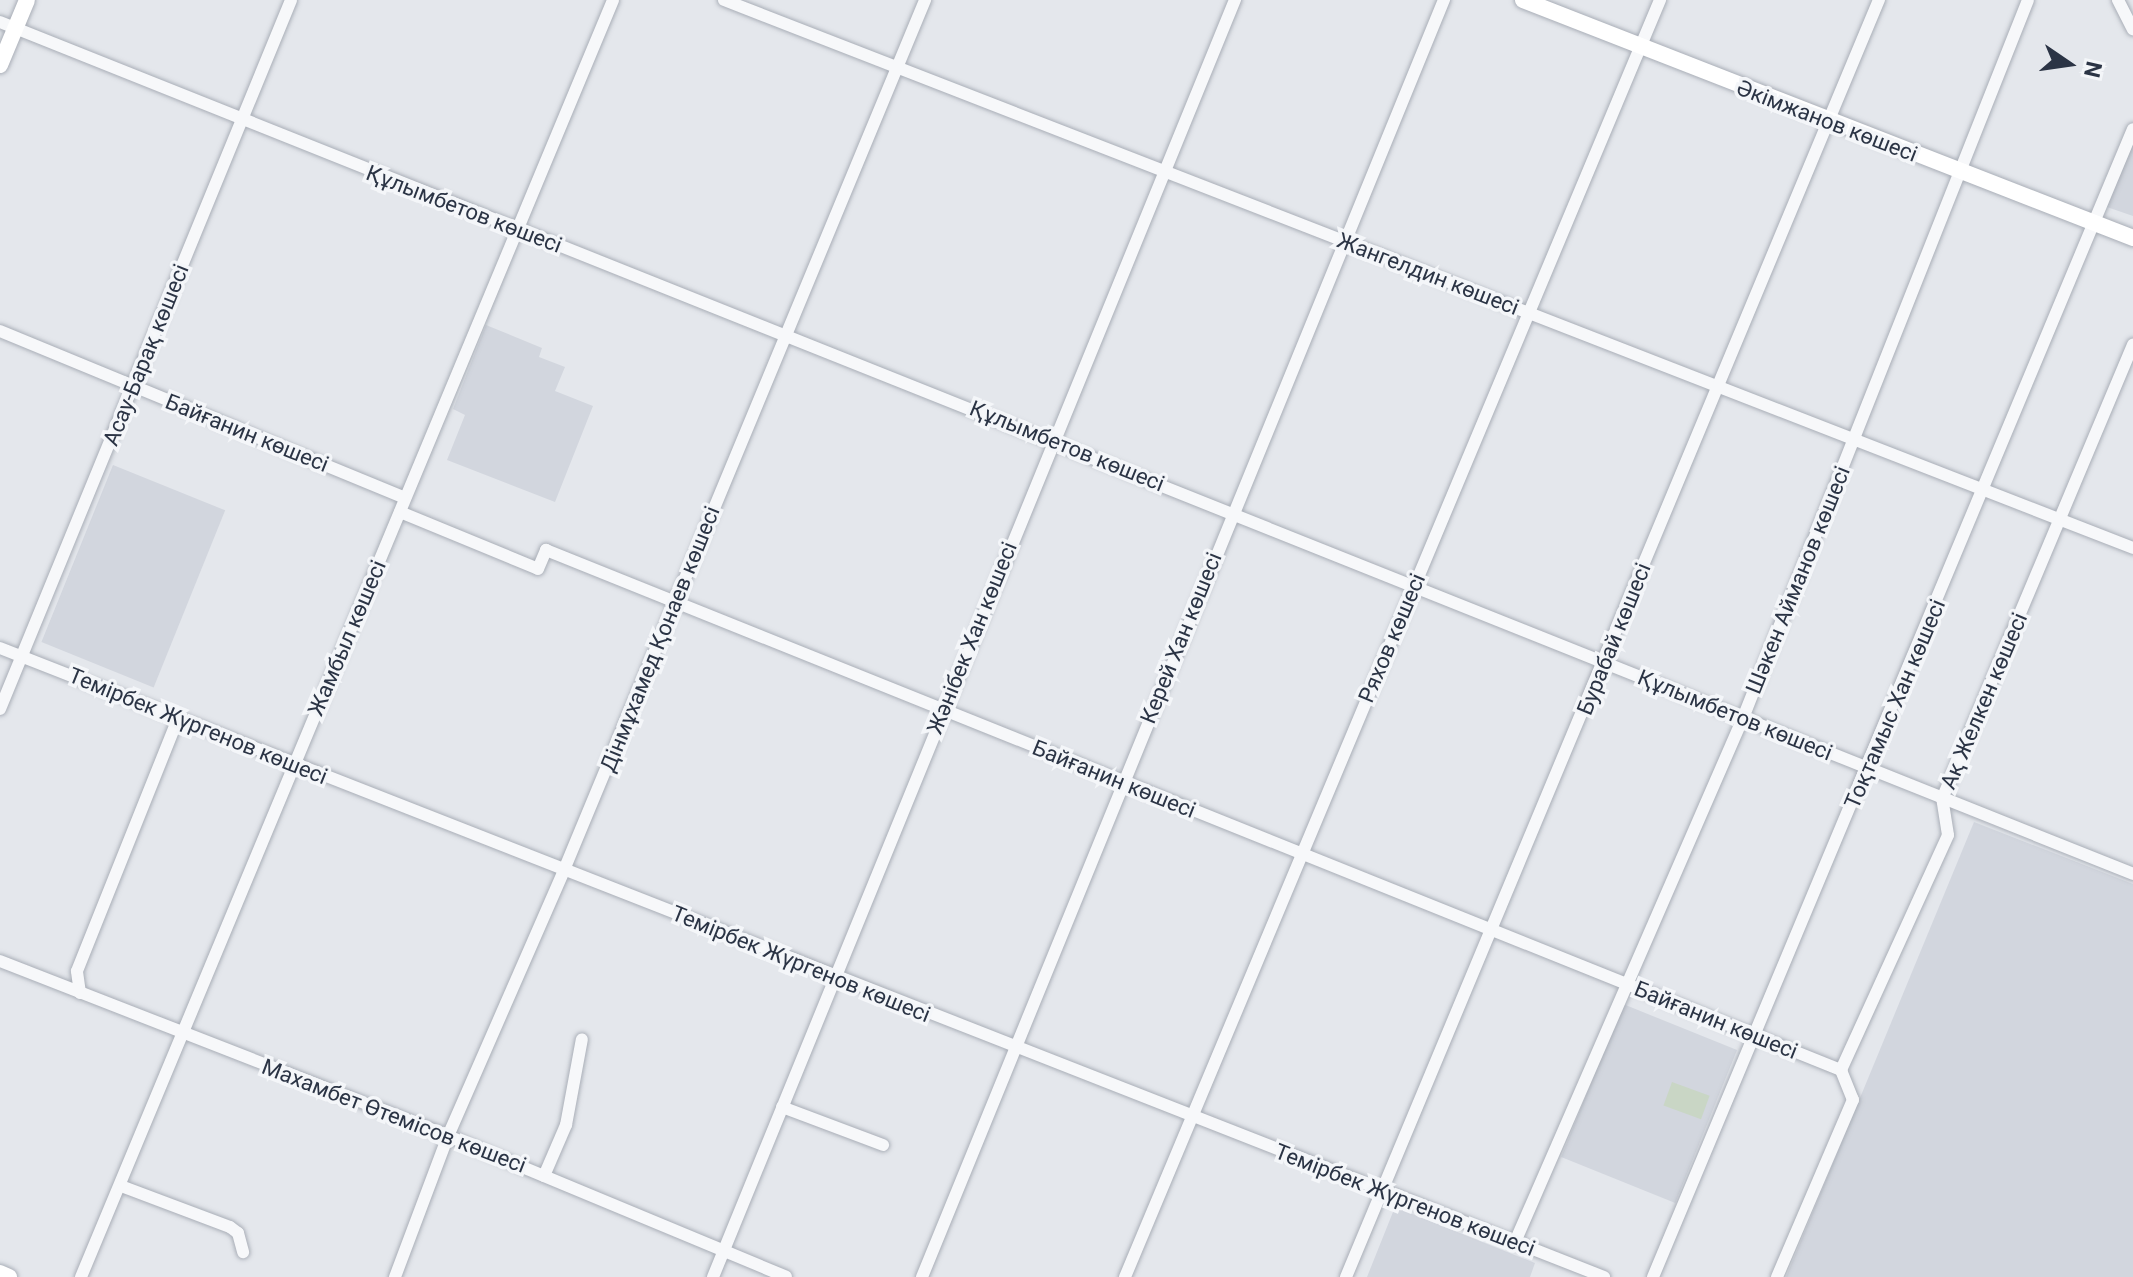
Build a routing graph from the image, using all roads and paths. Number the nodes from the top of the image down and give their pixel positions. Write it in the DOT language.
graph roads {
  1 [pos="27,0"];
  2 [pos="291,0"];
  3 [pos="613,0"];
  4 [pos="724,0"];
  5 [pos="925,0"];
  6 [pos="1235,0"];
  7 [pos="1444,0"];
  8 [pos="1523,0"];
  9 [pos="1660,0"];
  10 [pos="1879,0"];
  11 [pos="2028,0"];
  12 [pos="2118,0"];
  13 [pos="8,26"];
  14 [pos="2133,29"];
  15 [pos="1641,46"];
  16 [pos="0,65"];
  17 [pos="898,67"];
  18 [pos="243,121"];
  19 [pos="1829,121"];
  20 [pos="2133,129"];
  21 [pos="1163,170"];
  22 [pos="1963,173"];
  23 [pos="2096,224"];
  24 [pos="516,230"];
  25 [pos="2133,238"];
  26 [pos="1344,241"];
  27 [pos="1529,313"];
  28 [pos="0,331"];
  29 [pos="787,335"];
  30 [pos="2133,345"];
  31 [pos="1719,385"];
  32 [pos="133,387"];
  33 [pos="1852,441"];
  34 [pos="1053,442"];
  35 [pos="1986,488"];
  36 [pos="405,498"];
  37 [pos="400,512"];
  38 [pos="1233,512"];
  39 [pos="2062,519"];
  40 [pos="2133,548"];
  41 [pos="1416,584"];
  42 [pos="674,603"];
  43 [pos="0,648"];
  44 [pos="22,656"];
  45 [pos="1604,662"];
  46 [pos="0,709"];
  47 [pos="942,710"];
  48 [pos="1743,718"];
  49 [pos="178,719"];
  50 [pos="294,764"];
  51 [pos="1868,768"];
  52 [pos="1122,783"];
  53 [pos="1942,799"];
  54 [pos="1301,853"];
  55 [pos="564,870"];
  56 [pos="2133,874"];
  57 [pos="1493,934"];
  58 [pos="0,961"];
  59 [pos="835,977"];
  60 [pos="1623,983"];
  61 [pos="80,993"];
  62 [pos="181,1033"];
  63 [pos="1754,1036"];
  64 [pos="582,1039"];
  65 [pos="1015,1048"];
  66 [pos="1841,1070"];
  67 [pos="782,1107"];
  68 [pos="1190,1116"];
  69 [pos="448,1136"];
  70 [pos="883,1145"];
  71 [pos="544,1176"];
  72 [pos="121,1186"];
  73 [pos="1383,1191"];
  74 [pos="1515,1242"];
  75 [pos="243,1252"];
  76 [pos="723,1252"];
  77 [pos="0,1273"];
  78 [pos="9,1277"];
  79 [pos="81,1277"];
  80 [pos="395,1277"];
  81 [pos="713,1277"];
  82 [pos="786,1277"];
  83 [pos="922,1277"];
  84 [pos="1125,1277"];
  85 [pos="1346,1277"];
  86 [pos="1604,1277"];
  87 [pos="1653,1277"];
  88 [pos="1777,1277"];
  1 -- 13 [label="main road"];
  2 -- 18 [label="street, Асау-Барақ көшесі"];
  3 -- 24 [label="street, Жамбыл көшесі"];
  4 -- 17 [label="street, Жангелдин көшесі"];
  5 -- 17 [label="street, Дінмұхамед Қонаев көшесі"];
  6 -- 21 [label="street, Жәнібек Хан көшесі"];
  7 -- 26 [label="street, Керей Хан көшесі"];
  8 -- 15 [label="main road, Әкімжанов көшесі"];
  9 -- 15 [label="street, Ряхов көшесі"];
  10 -- 19 [label="street, Бурабай көшесі"];
  11 -- 22 [label="street, Шәкен Айманов көшесі"];
  12 -- 14 [label="street"];
  13 -- 16 [label="main road"];
  13 -- 18 [label="street, Құлымбетов көшесі"];
  15 -- 19 [label="main road, Әкімжанов көшесі"];
  15 -- 27 [label="street, Ряхов көшесі"];
  17 -- 21 [label="street, Жангелдин көшесі"];
  17 -- 29 [label="street, Дінмұхамед Қонаев көшесі"];
  18 -- 24 [label="street, Құлымбетов көшесі"];
  18 -- 32 [label="street, Асау-Барақ көшесі"];
  19 -- 22 [label="main road, Әкімжанов көшесі"];
  19 -- 31 [label="street, Бурабай көшесі"];
  20 -- 23 [label="street, Тоқтамыс Хан көшесі"];
  21 -- 26 [label="street, Жангелдин көшесі"];
  21 -- 34 [label="street, Жәнібек Хан көшесі"];
  22 -- 23 [label="main road, Әкімжанов көшесі"];
  22 -- 33 [label="street, Шәкен Айманов көшесі"];
  23 -- 25 [label="main road, Әкімжанов көшесі"];
  23 -- 35 [label="street, Тоқтамыс Хан көшесі"];
  24 -- 29 [label="street, Құлымбетов көшесі"];
  24 -- 36 [label="street, Жамбыл көшесі"];
  26 -- 27 [label="street, Жангелдин көшесі"];
  26 -- 38 [label="street, Керей Хан көшесі"];
  27 -- 31 [label="street, Жангелдин көшесі"];
  27 -- 41 [label="street, Ряхов көшесі"];
  28 -- 32 [label="street, Байғанин көшесі"];
  29 -- 34 [label="street, Құлымбетов көшесі"];
  29 -- 42 [label="street, Дінмұхамед Қонаев көшесі"];
  30 -- 39 [label="street, Ақ Желкен көшесі"];
  31 -- 33 [label="street, Жангелдин көшесі"];
  31 -- 45 [label="street, Бурабай көшесі"];
  32 -- 36 [label="street, Байғанин көшесі"];
  32 -- 44 [label="street, Асау-Барақ көшесі"];
  33 -- 35 [label="street, Жангелдин көшесі"];
  33 -- 48 [label="street, Шәкен Айманов көшесі"];
  34 -- 38 [label="street, Құлымбетов көшесі"];
  34 -- 47 [label="street, Жәнібек Хан көшесі"];
  35 -- 39 [label="street, Жангелдин көшесі"];
  35 -- 51 [label="street, Тоқтамыс Хан көшесі"];
  36 -- 37 [label="street, Жамбыл көшесі"];
  37 -- 42 [label="street, Байғанин көшесі"];
  37 -- 50 [label="street, Жамбыл көшесі"];
  38 -- 41 [label="street, Құлымбетов көшесі"];
  38 -- 52 [label="street, Керей Хан көшесі"];
  39 -- 40 [label="street, Жангелдин көшесі"];
  39 -- 53 [label="street, Ақ Желкен көшесі"];
  41 -- 45 [label="street, Құлымбетов көшесі"];
  41 -- 54 [label="street, Ряхов көшесі"];
  42 -- 47 [label="street, Байғанин көшесі"];
  42 -- 55 [label="street, Дінмұхамед Қонаев көшесі"];
  43 -- 44 [label="street, Темірбек Жүргенов көшесі"];
  44 -- 46 [label="street, Асау-Барақ көшесі"];
  44 -- 49 [label="street, Темірбек Жүргенов көшесі"];
  45 -- 48 [label="street, Құлымбетов көшесі"];
  45 -- 57 [label="street, Бурабай көшесі"];
  47 -- 52 [label="street, Байғанин көшесі"];
  47 -- 59 [label="street, Жәнібек Хан көшесі"];
  48 -- 51 [label="street, Құлымбетов көшесі"];
  48 -- 60 [label="street, Шәкен Айманов көшесі"];
  49 -- 50 [label="street, Темірбек Жүргенов көшесі"];
  49 -- 61 [label="street"];
  50 -- 55 [label="street, Темірбек Жүргенов көшесі"];
  50 -- 62 [label="street, Жамбыл көшесі"];
  51 -- 53 [label="street, Құлымбетов көшесі"];
  51 -- 63 [label="street, Тоқтамыс Хан көшесі"];
  52 -- 54 [label="street, Байғанин көшесі"];
  52 -- 65 [label="street, Керей Хан көшесі"];
  53 -- 56 [label="street, Құлымбетов көшесі"];
  53 -- 66 [label="street, Ақ Желкен көшесі"];
  54 -- 57 [label="street, Байғанин көшесі"];
  54 -- 68 [label="street, Ряхов көшесі"];
  55 -- 59 [label="street, Темірбек Жүргенов көшесі"];
  55 -- 69 [label="street, Дінмұхамед Қонаев көшесі"];
  57 -- 60 [label="street, Байғанин көшесі"];
  57 -- 73 [label="street, Бурабай көшесі"];
  58 -- 61 [label="street, Махамбет Өтемісов көшесі"];
  59 -- 65 [label="street, Темірбек Жүргенов көшесі"];
  59 -- 67 [label="street, Жәнібек Хан көшесі"];
  60 -- 63 [label="street, Байғанин көшесі"];
  60 -- 74 [label="street, Шәкен Айманов көшесі"];
  61 -- 62 [label="street, Махамбет Өтемісов көшесі"];
  62 -- 69 [label="street, Махамбет Өтемісов көшесі"];
  62 -- 72 [label="street, Жамбыл көшесі"];
  63 -- 66 [label="street, Байғанин көшесі"];
  63 -- 87 [label="street, Тоқтамыс Хан көшесі"];
  64 -- 71 [label="street"];
  65 -- 68 [label="street, Темірбек Жүргенов көшесі"];
  65 -- 83 [label="street, Керей Хан көшесі"];
  66 -- 88 [label="street"];
  67 -- 70 [label="street"];
  67 -- 76 [label="street, Жәнібек Хан көшесі"];
  68 -- 73 [label="street, Темірбек Жүргенов көшесі"];
  68 -- 84 [label="street, Ряхов көшесі"];
  69 -- 71 [label="street, Махамбет Өтемісов көшесі"];
  69 -- 80 [label="street, Дінмұхамед Қонаев көшесі"];
  71 -- 76 [label="street, Махамбет Өтемісов көшесі"];
  72 -- 75 [label="street"];
  72 -- 79 [label="street, Жамбыл көшесі"];
  73 -- 74 [label="street, Темірбек Жүргенов көшесі"];
  73 -- 85 [label="street, Бурабай көшесі"];
  74 -- 86 [label="street, Темірбек Жүргенов көшесі"];
  76 -- 81 [label="street, Жәнібек Хан көшесі"];
  76 -- 82 [label="street, Махамбет Өтемісов көшесі"];
  77 -- 78 [label="main road"];
}
